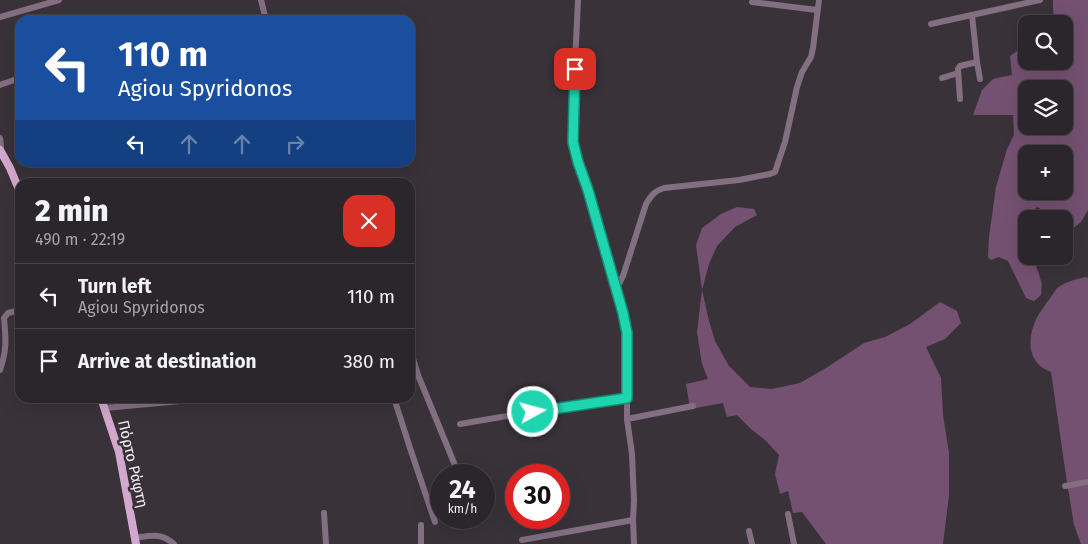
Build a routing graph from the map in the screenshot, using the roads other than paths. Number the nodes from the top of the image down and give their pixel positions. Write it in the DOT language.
graph roads {
  1 [pos="59,0"];
  2 [pos="260,0"];
  3 [pos="578,0"];
  4 [pos="818,0"];
  5 [pos="1040,0"];
  6 [pos="752,2"];
  7 [pos="817,10"];
  8 [pos="264,15"];
  9 [pos="972,16"];
  10 [pos="0,17"];
  11 [pos="931,24"];
  12 [pos="977,62"];
  13 [pos="958,73"];
  14 [pos="942,78"];
  15 [pos="980,79"];
  16 [pos="15,80"];
  17 [pos="0,85"];
  18 [pos="960,99"];
  19 [pos="0,138"];
  20 [pos="0,150"];
  21 [pos="15,180"];
  22 [pos="616,290"];
  23 [pos="15,311"];
  24 [pos="3,350"];
  25 [pos="415,363"];
  26 [pos="0,370"];
  27 [pos="627,398"];
  28 [pos="103,403"];
  29 [pos="159,403"];
  30 [pos="396,403"];
  31 [pos="693,406"];
  32 [pos="105,408"];
  33 [pos="627,419"];
  34 [pos="460,424"];
  35 [pos="454,464"];
  36 [pos="1088,482"];
  37 [pos="1065,486"];
  38 [pos="430,507"];
  39 [pos="324,513"];
  40 [pos="788,514"];
  41 [pos="633,520"];
  42 [pos="421,525"];
  43 [pos="749,531"];
  44 [pos="522,540"];
  45 [pos="135,542"];
  46 [pos="174,544"];
  47 [pos="326,544"];
  48 [pos="421,544"];
  49 [pos="634,544"];
  50 [pos="752,544"];
  51 [pos="794,544"];
  1 -- 10 [label="street"];
  2 -- 8 [label="street"];
  3 -- 22 [label="street"];
  4 -- 7 [label="street"];
  5 -- 9 [label="street"];
  6 -- 7 [label="street"];
  7 -- 22 [label="street"];
  9 -- 11 [label="street"];
  9 -- 12 [label="street"];
  12 -- 13 [label="street"];
  12 -- 15 [label="street"];
  13 -- 14 [label="street"];
  13 -- 18 [label="street"];
  16 -- 17 [label="street"];
  19 -- 20 [label="street"];
  20 -- 21 [label="main road"];
  22 -- 27 [label="street"];
  23 -- 24 [label="street"];
  24 -- 26 [label="street"];
  25 -- 35 [label="street"];
  27 -- 33 [label="street"];
  27 -- 34 [label="street"];
  28 -- 32 [label="main road, Πόρτο Ράφτη"];
  29 -- 32 [label="street"];
  30 -- 38 [label="street"];
  31 -- 33 [label="street"];
  32 -- 45 [label="main road, Πόρτο Ράφτη"];
  33 -- 41 [label="street"];
  36 -- 37 [label="street"];
  39 -- 47 [label="street"];
  40 -- 51 [label="street"];
  41 -- 44 [label="street"];
  41 -- 49 [label="street"];
  42 -- 48 [label="street"];
  43 -- 50 [label="street"];
  45 -- 46 [label="street"];
}
